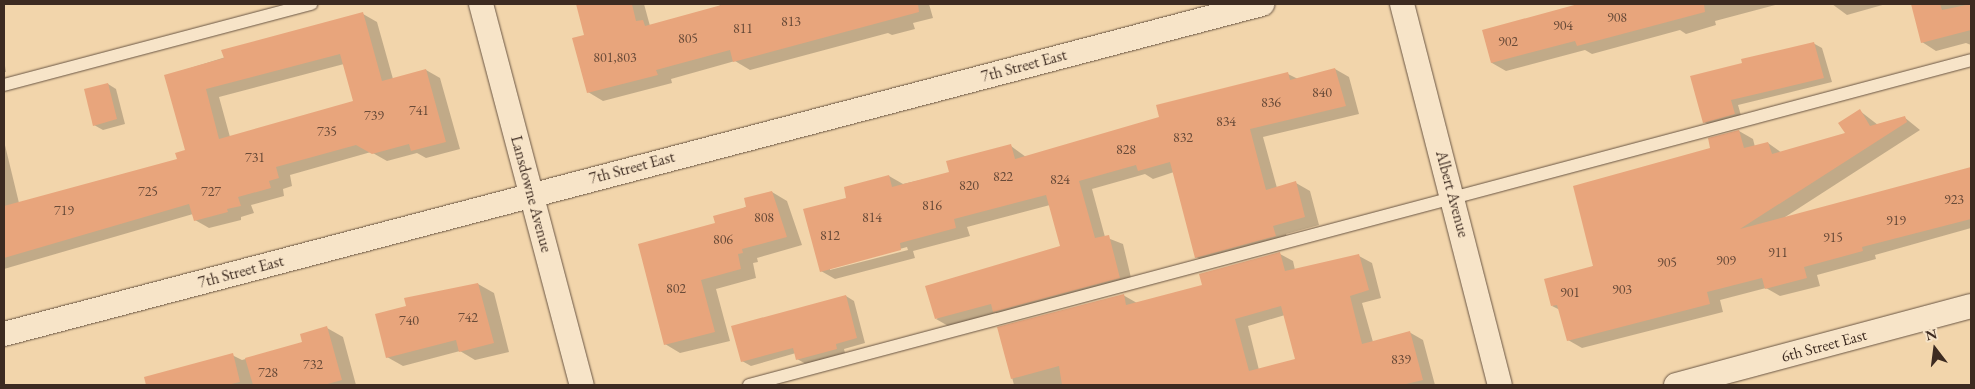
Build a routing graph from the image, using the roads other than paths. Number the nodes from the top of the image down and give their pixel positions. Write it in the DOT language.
graph roads {
  1 [pos="311,4"];
  2 [pos="481,4"];
  3 [pos="1262,4"];
  4 [pos="1402,4"];
  5 [pos="1971,60"];
  6 [pos="4,86"];
  7 [pos="532,194"];
  8 [pos="1453,199"];
  9 [pos="1971,306"];
  10 [pos="4,334"];
  11 [pos="582,385"];
  12 [pos="749,385"];
  13 [pos="1500,385"];
  14 [pos="1676,385"];
  1 -- 6 [label="lane"];
  2 -- 7 [label="street, Lansdowne Avenue"];
  3 -- 7 [label="street, 7th Street East"];
  4 -- 8 [label="street, Albert Avenue"];
  5 -- 8 [label="lane"];
  7 -- 10 [label="street, 7th Street East"];
  7 -- 11 [label="street, Lansdowne Avenue"];
  8 -- 12 [label="lane"];
  8 -- 13 [label="street, Albert Avenue"];
  9 -- 14 [label="street, 6th Street East"];
}
